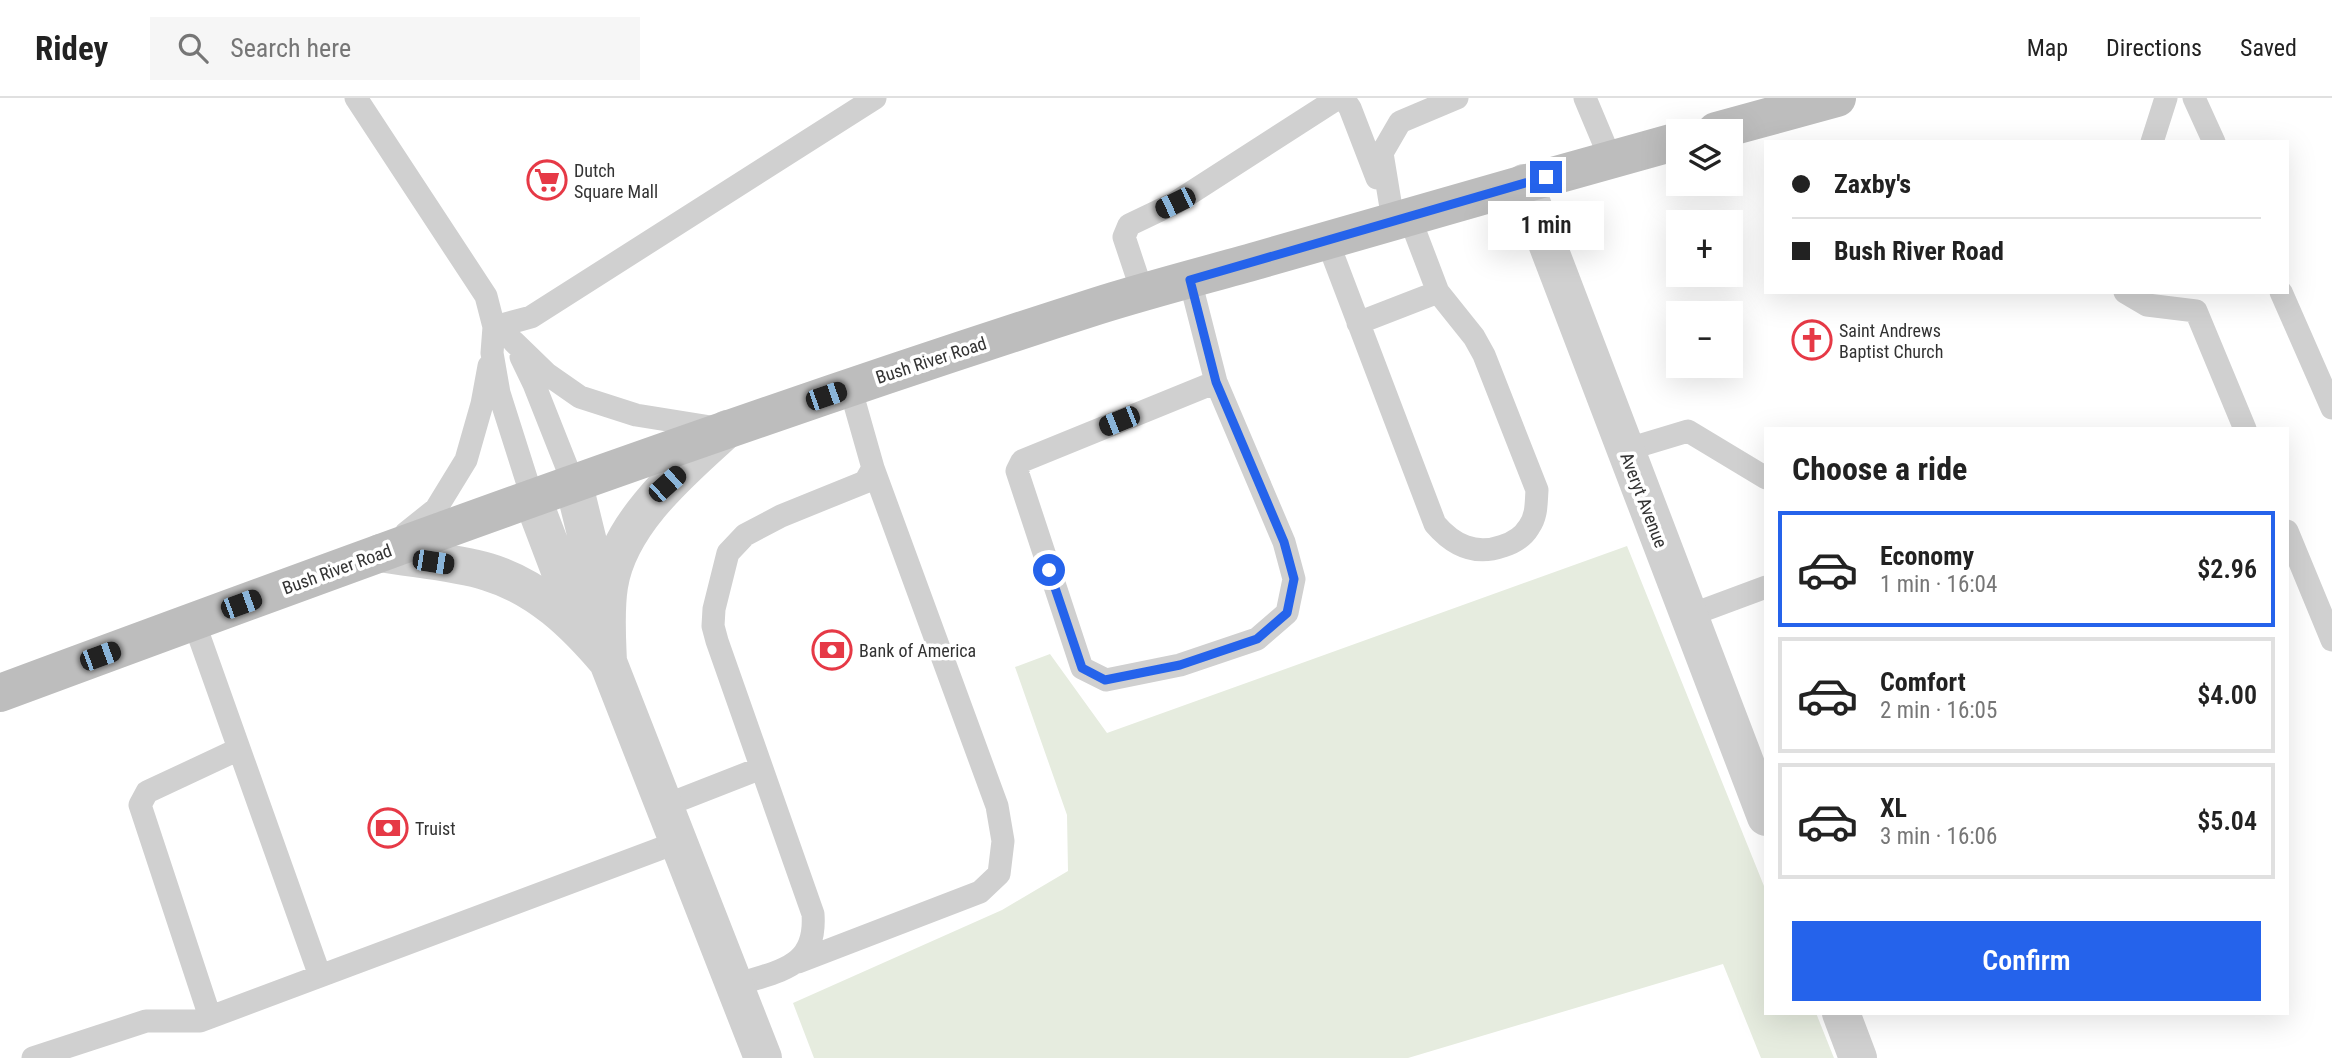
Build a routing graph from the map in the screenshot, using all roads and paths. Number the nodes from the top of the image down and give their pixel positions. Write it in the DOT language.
graph roads {
  1 [pos="356,98"];
  2 [pos="875,98"];
  3 [pos="1338,98"];
  4 [pos="1343,98"];
  5 [pos="1457,98"];
  6 [pos="1585,98"];
  7 [pos="2166,98"];
  8 [pos="2194,98"];
  9 [pos="1826,99"];
  10 [pos="1743,123"];
  11 [pos="2153,140"];
  12 [pos="2213,140"];
  13 [pos="1666,144"];
  14 [pos="1611,160"];
  15 [pos="1524,183"];
  16 [pos="1401,218"];
  17 [pos="1327,240"];
  18 [pos="1190,280"];
  19 [pos="1438,292"];
  20 [pos="1143,293"];
  21 [pos="2128,294"];
  22 [pos="2282,294"];
  23 [pos="1358,323"];
  24 [pos="494,327"];
  25 [pos="514,342"];
  26 [pos="492,353"];
  27 [pos="1216,382"];
  28 [pos="850,387"];
  29 [pos="2332,408"];
  30 [pos="2244,427"];
  31 [pos="727,429"];
  32 [pos="1625,450"];
  33 [pos="873,468"];
  34 [pos="1764,477"];
  35 [pos="574,485"];
  36 [pos="533,500"];
  37 [pos="2289,536"];
  38 [pos="380,553"];
  39 [pos="1764,588"];
  40 [pos="1689,617"];
  41 [pos="194,621"];
  42 [pos="595,624"];
  43 [pos="2332,640"];
  44 [pos="0,693"];
  45 [pos="239,749"];
  46 [pos="761,768"];
  47 [pos="664,806"];
  48 [pos="1764,812"];
  49 [pos="678,842"];
  50 [pos="798,962"];
  51 [pos="320,976"];
  52 [pos="734,986"];
  53 [pos="1842,1015"];
  54 [pos="210,1017"];
  55 [pos="33,1058"];
  56 [pos="762,1058"];
  57 [pos="1858,1058"];
  1 -- 24 [label="lane"];
  2 -- 24 [label="lane"];
  3 -- 20 [label="lane"];
  4 -- 16 [label="lane"];
  5 -- 16 [label="lane"];
  6 -- 14 [label="lane"];
  7 -- 11 [label="lane"];
  8 -- 12 [label="lane"];
  9 -- 10 [label="main road"];
  13 -- 14 [label="main road, Bush River Road"];
  14 -- 15 [label="main road, Bush River Road"];
  15 -- 16 [label="main road, Bush River Road"];
  15 -- 32 [label="street, Averyt Avenue"];
  16 -- 17 [label="main road, Bush River Road"];
  16 -- 19 [label="lane"];
  17 -- 18 [label="main road, Bush River Road"];
  17 -- 23 [label="lane"];
  18 -- 20 [label="main road, Bush River Road"];
  18 -- 27 [label="lane"];
  19 -- 23 [label="lane"];
  19 -- 23 [label="lane"];
  20 -- 28 [label="main road, Bush River Road"];
  21 -- 30 [label="lane"];
  22 -- 29 [label="lane"];
  24 -- 25 [label="lane"];
  24 -- 26 [label="lane"];
  25 -- 31 [label="lane"];
  25 -- 35 [label="lane"];
  26 -- 36 [label="lane"];
  26 -- 38 [label="lane"];
  27 -- 27 [label="lane"];
  28 -- 31 [label="main road, Bush River Road"];
  28 -- 33 [label="lane"];
  31 -- 35 [label="main road, Bush River Road"];
  31 -- 42 [label="street"];
  32 -- 34 [label="lane"];
  32 -- 40 [label="street, Averyt Avenue"];
  33 -- 46 [label="lane"];
  33 -- 50 [label="lane"];
  35 -- 36 [label="main road, Bush River Road"];
  35 -- 42 [label="street"];
  36 -- 38 [label="main road, Bush River Road"];
  36 -- 42 [label="street"];
  37 -- 43 [label="lane"];
  38 -- 41 [label="main road, Bush River Road"];
  38 -- 42 [label="street"];
  39 -- 40 [label="lane"];
  40 -- 48 [label="street, Averyt Avenue"];
  41 -- 44 [label="main road, Bush River Road"];
  41 -- 45 [label="lane"];
  42 -- 47 [label="street"];
  45 -- 51 [label="lane"];
  45 -- 54 [label="lane"];
  46 -- 47 [label="lane"];
  46 -- 50 [label="lane"];
  47 -- 49 [label="street"];
  49 -- 51 [label="lane"];
  49 -- 52 [label="street"];
  50 -- 52 [label="lane"];
  51 -- 54 [label="lane"];
  52 -- 56 [label="street"];
  53 -- 57 [label="street"];
  54 -- 55 [label="lane"];
}
